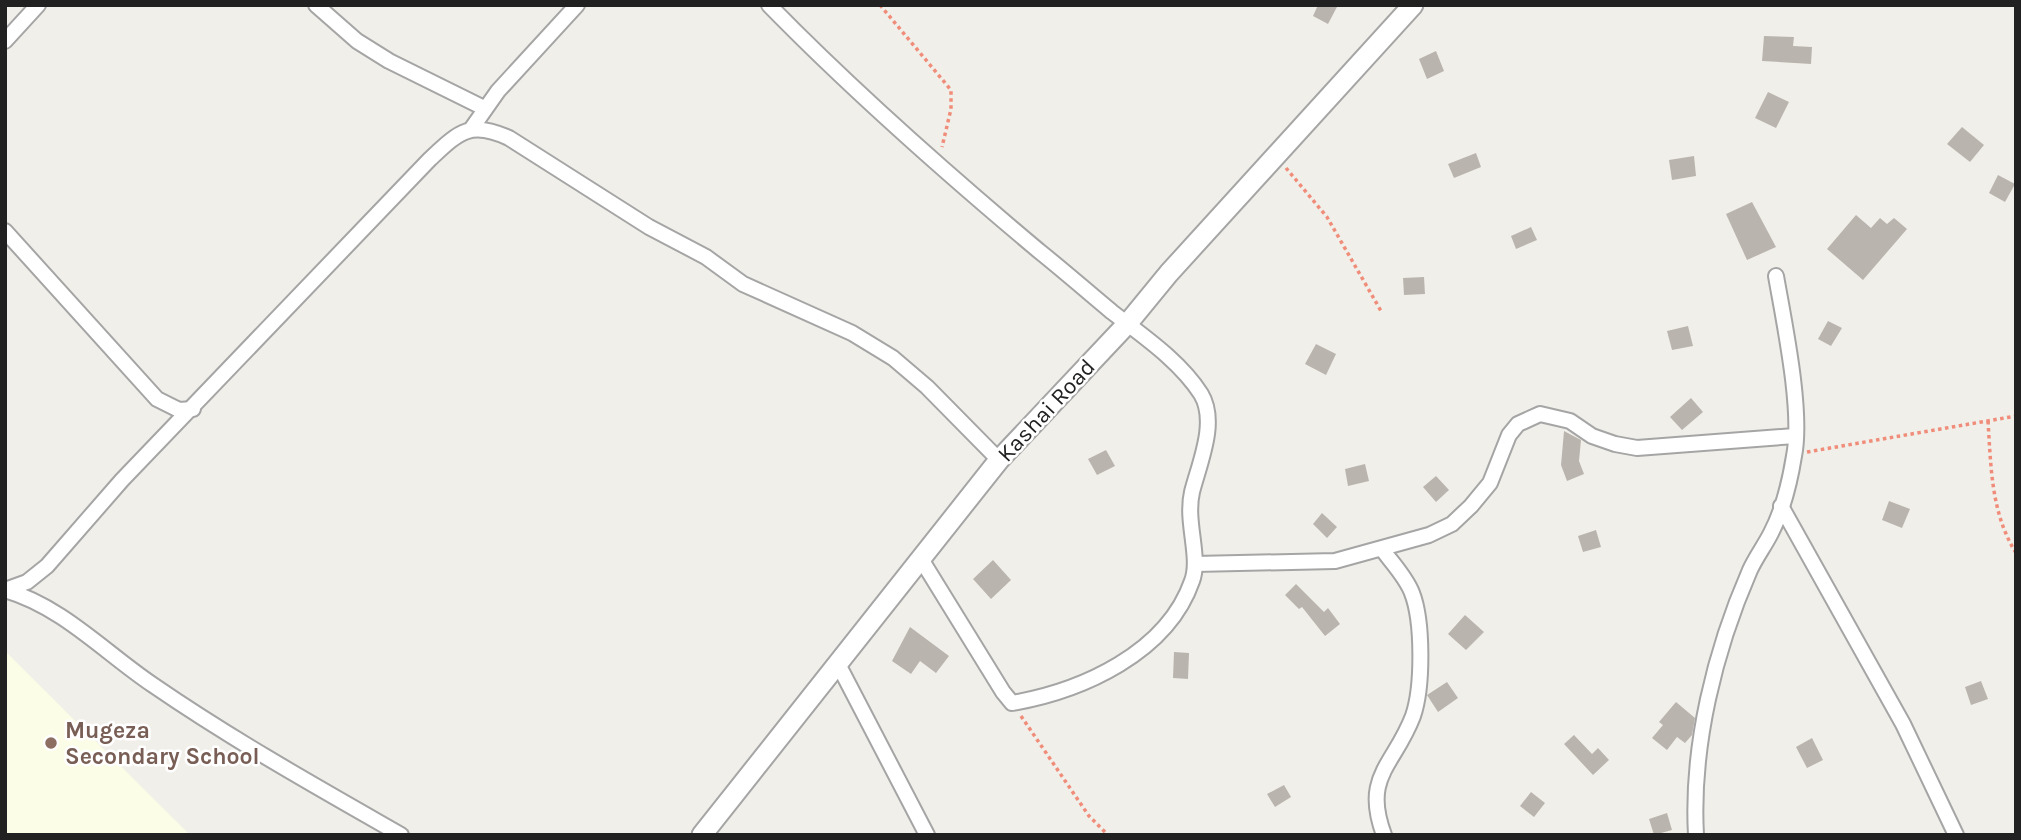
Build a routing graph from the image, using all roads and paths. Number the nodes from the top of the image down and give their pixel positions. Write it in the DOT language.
graph roads {
  1 [pos="38,5"];
  2 [pos="316,5"];
  3 [pos="577,5"];
  4 [pos="769,5"];
  5 [pos="880,5"];
  6 [pos="1413,5"];
  7 [pos="5,41"];
  8 [pos="484,108"];
  9 [pos="472,128"];
  10 [pos="1275,156"];
  11 [pos="944,170"];
  12 [pos="5,231"];
  13 [pos="1776,276"];
  14 [pos="1381,311"];
  15 [pos="1128,323"];
  16 [pos="193,409"];
  17 [pos="2016,416"];
  18 [pos="1988,421"];
  19 [pos="1795,436"];
  20 [pos="1795,454"];
  21 [pos="999,460"];
  22 [pos="1782,506"];
  23 [pos="1382,549"];
  24 [pos="2016,553"];
  25 [pos="921,559"];
  26 [pos="1195,564"];
  27 [pos="5,590"];
  28 [pos="838,664"];
  29 [pos="1012,703"];
  30 [pos="401,835"];
  31 [pos="702,835"];
  32 [pos="927,835"];
  33 [pos="1108,835"];
  34 [pos="1384,835"];
  35 [pos="1696,835"];
  36 [pos="1956,835"];
  1 -- 7 [label="street"];
  2 -- 8 [label="street"];
  3 -- 8 [label="street"];
  4 -- 11 [label="street"];
  5 -- 11 [label="path"];
  6 -- 10 [label="street, Kashai Road"];
  8 -- 9 [label="street"];
  9 -- 16 [label="street"];
  9 -- 21 [label="street"];
  10 -- 14 [label="path"];
  10 -- 15 [label="street, Kashai Road"];
  11 -- 15 [label="street"];
  12 -- 16 [label="street"];
  13 -- 19 [label="street"];
  15 -- 21 [label="street, Kashai Road"];
  15 -- 26 [label="street"];
  16 -- 27 [label="street"];
  17 -- 18 [label="path"];
  18 -- 20 [label="path"];
  18 -- 24 [label="path"];
  19 -- 20 [label="street"];
  19 -- 23 [label="street"];
  20 -- 22 [label="street"];
  21 -- 25 [label="street, Kashai Road"];
  22 -- 35 [label="street"];
  22 -- 36 [label="street"];
  23 -- 26 [label="street"];
  23 -- 34 [label="street"];
  25 -- 28 [label="street, Kashai Road"];
  25 -- 29 [label="street"];
  26 -- 29 [label="street"];
  27 -- 30 [label="street"];
  28 -- 31 [label="street, Kashai Road"];
  28 -- 32 [label="street"];
  29 -- 33 [label="path"];
}
